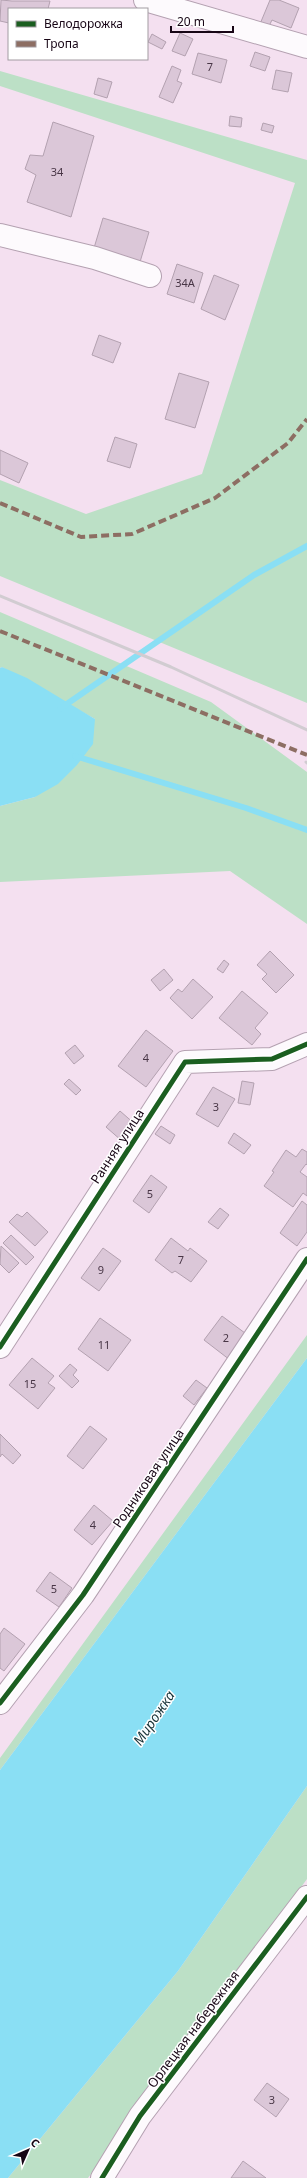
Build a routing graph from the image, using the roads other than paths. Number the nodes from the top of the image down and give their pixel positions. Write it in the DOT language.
graph roads {
  1 [pos="145,0"];
  2 [pos="307,47"];
  3 [pos="0,235"];
  4 [pos="150,276"];
  5 [pos="307,1044"];
  6 [pos="307,1259"];
  7 [pos="0,1347"];
  8 [pos="0,1703"];
  9 [pos="307,1897"];
  10 [pos="102,2178"];
  1 -- 2 [label="street"];
  3 -- 4 [label="street"];
  5 -- 7 [label="street, Ранняя улица"];
  6 -- 8 [label="street, Родниковая улица"];
  9 -- 10 [label="street, Орлецкая набережная"];
}
